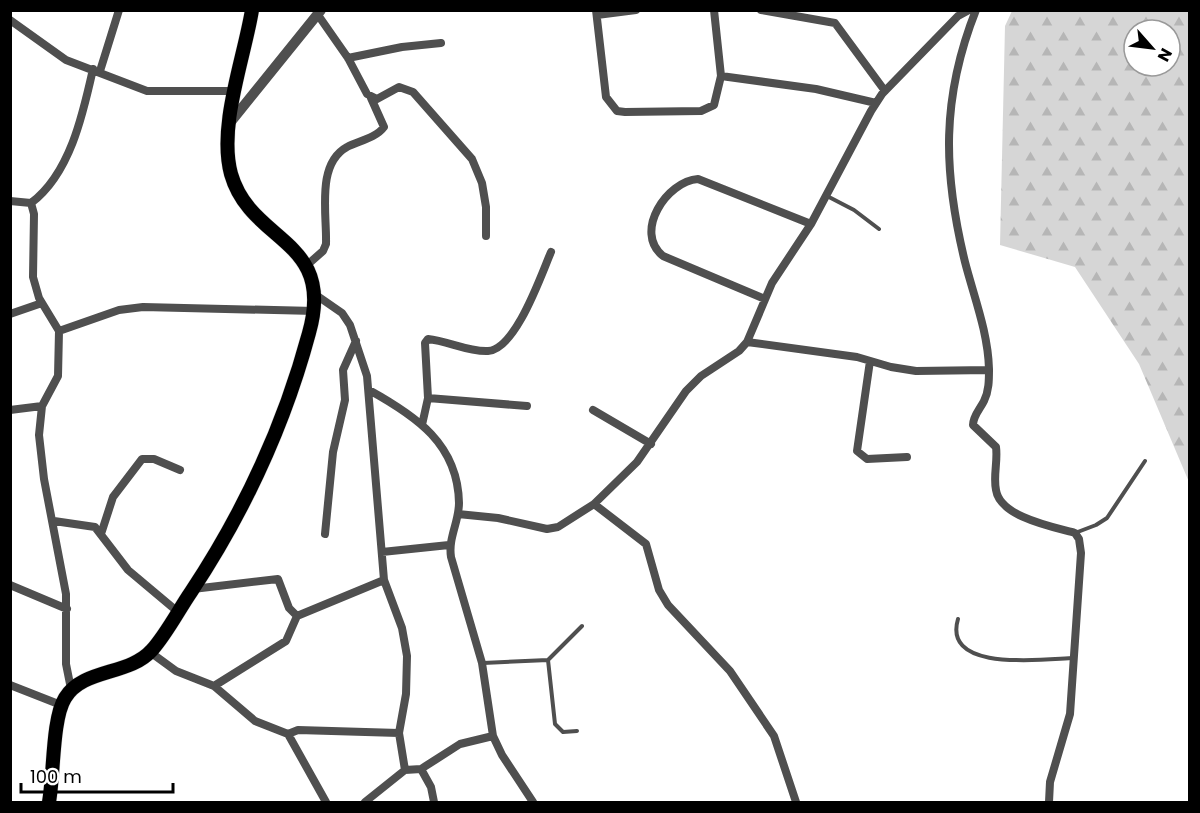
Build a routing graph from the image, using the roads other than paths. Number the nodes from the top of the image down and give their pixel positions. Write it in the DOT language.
graph roads {
  1 [pos="119,10"];
  2 [pos="252,10"];
  3 [pos="636,10"];
  4 [pos="714,10"];
  5 [pos="761,10"];
  6 [pos="969,10"];
  7 [pos="976,10"];
  8 [pos="772,11"];
  9 [pos="319,13"];
  10 [pos="597,13"];
  11 [pos="10,20"];
  12 [pos="441,43"];
  13 [pos="348,58"];
  14 [pos="96,70"];
  15 [pos="721,76"];
  16 [pos="236,91"];
  17 [pos="885,91"];
  18 [pos="371,98"];
  19 [pos="876,103"];
  20 [pos="229,124"];
  21 [pos="826,196"];
  22 [pos="10,201"];
  23 [pos="31,203"];
  24 [pos="811,224"];
  25 [pos="879,230"];
  26 [pos="486,236"];
  27 [pos="551,252"];
  28 [pos="306,266"];
  29 [pos="316,295"];
  30 [pos="765,299"];
  31 [pos="42,303"];
  32 [pos="315,311"];
  33 [pos="10,314"];
  34 [pos="59,331"];
  35 [pos="356,341"];
  36 [pos="747,342"];
  37 [pos="870,361"];
  38 [pos="989,370"];
  39 [pos="369,390"];
  40 [pos="428,398"];
  41 [pos="42,406"];
  42 [pos="527,406"];
  43 [pos="10,410"];
  44 [pos="593,411"];
  45 [pos="422,425"];
  46 [pos="651,444"];
  47 [pos="907,457"];
  48 [pos="1145,461"];
  49 [pos="180,470"];
  50 [pos="594,504"];
  51 [pos="458,514"];
  52 [pos="54,521"];
  53 [pos="1075,533"];
  54 [pos="101,534"];
  55 [pos="325,534"];
  56 [pos="449,545"];
  57 [pos="382,552"];
  58 [pos="384,580"];
  59 [pos="10,585"];
  60 [pos="193,589"];
  61 [pos="67,609"];
  62 [pos="177,612"];
  63 [pos="297,616"];
  64 [pos="958,619"];
  65 [pos="582,626"];
  66 [pos="150,652"];
  67 [pos="1075,658"];
  68 [pos="548,660"];
  69 [pos="482,663"];
  70 [pos="10,685"];
  71 [pos="214,686"];
  72 [pos="71,689"];
  73 [pos="61,705"];
  74 [pos="577,731"];
  75 [pos="399,733"];
  76 [pos="288,734"];
  77 [pos="493,736"];
  78 [pos="421,769"];
  79 [pos="405,770"];
  80 [pos="49,802"];
  81 [pos="326,802"];
  82 [pos="365,802"];
  83 [pos="434,802"];
  84 [pos="533,802"];
  85 [pos="796,802"];
  86 [pos="1049,802"];
  1 -- 14 [label="street"];
  2 -- 16 [label="highway"];
  3 -- 10 [label="street"];
  4 -- 15 [label="street"];
  5 -- 8 [label="street"];
  6 -- 17 [label="street"];
  7 -- 38 [label="street"];
  8 -- 17 [label="street"];
  9 -- 13 [label="street"];
  9 -- 20 [label="street"];
  10 -- 15 [label="street"];
  11 -- 14 [label="street"];
  12 -- 13 [label="street"];
  13 -- 18 [label="street"];
  14 -- 16 [label="street"];
  14 -- 23 [label="street"];
  15 -- 19 [label="street"];
  16 -- 20 [label="highway"];
  17 -- 19 [label="street"];
  18 -- 26 [label="street"];
  18 -- 28 [label="street"];
  19 -- 21 [label="street"];
  20 -- 28 [label="highway"];
  21 -- 24 [label="street"];
  21 -- 25 [label="lane"];
  22 -- 23 [label="street"];
  23 -- 31 [label="street"];
  24 -- 30 [label="street"];
  24 -- 30 [label="street"];
  27 -- 40 [label="street"];
  28 -- 29 [label="highway"];
  29 -- 32 [label="highway"];
  29 -- 35 [label="street"];
  30 -- 36 [label="street"];
  31 -- 33 [label="street"];
  31 -- 34 [label="street"];
  32 -- 34 [label="street"];
  32 -- 60 [label="highway"];
  34 -- 41 [label="street"];
  35 -- 39 [label="street"];
  35 -- 55 [label="street"];
  36 -- 37 [label="street"];
  36 -- 46 [label="street"];
  37 -- 38 [label="street"];
  37 -- 47 [label="street"];
  38 -- 53 [label="street"];
  39 -- 45 [label="street"];
  39 -- 57 [label="street"];
  40 -- 42 [label="street"];
  40 -- 45 [label="street"];
  41 -- 43 [label="street"];
  41 -- 52 [label="street"];
  44 -- 46 [label="street"];
  45 -- 51 [label="street"];
  46 -- 50 [label="street"];
  48 -- 53 [label="lane"];
  49 -- 54 [label="street"];
  50 -- 51 [label="street"];
  50 -- 85 [label="street"];
  51 -- 56 [label="street"];
  52 -- 54 [label="street"];
  52 -- 61 [label="street"];
  53 -- 67 [label="street"];
  54 -- 62 [label="street"];
  56 -- 57 [label="street"];
  56 -- 69 [label="street"];
  57 -- 58 [label="street"];
  58 -- 63 [label="street"];
  58 -- 75 [label="street"];
  59 -- 61 [label="street"];
  60 -- 62 [label="highway"];
  60 -- 63 [label="street"];
  61 -- 72 [label="street"];
  62 -- 66 [label="highway"];
  63 -- 71 [label="street"];
  64 -- 67 [label="lane"];
  65 -- 68 [label="lane"];
  66 -- 71 [label="street"];
  66 -- 72 [label="highway"];
  67 -- 86 [label="street"];
  68 -- 69 [label="lane"];
  68 -- 74 [label="lane"];
  69 -- 77 [label="street"];
  70 -- 73 [label="street"];
  71 -- 76 [label="street"];
  72 -- 73 [label="highway"];
  73 -- 80 [label="highway"];
  75 -- 76 [label="street"];
  75 -- 79 [label="street"];
  76 -- 81 [label="street"];
  77 -- 78 [label="street"];
  77 -- 84 [label="street"];
  78 -- 79 [label="street"];
  78 -- 83 [label="street"];
  79 -- 82 [label="street"];
}
